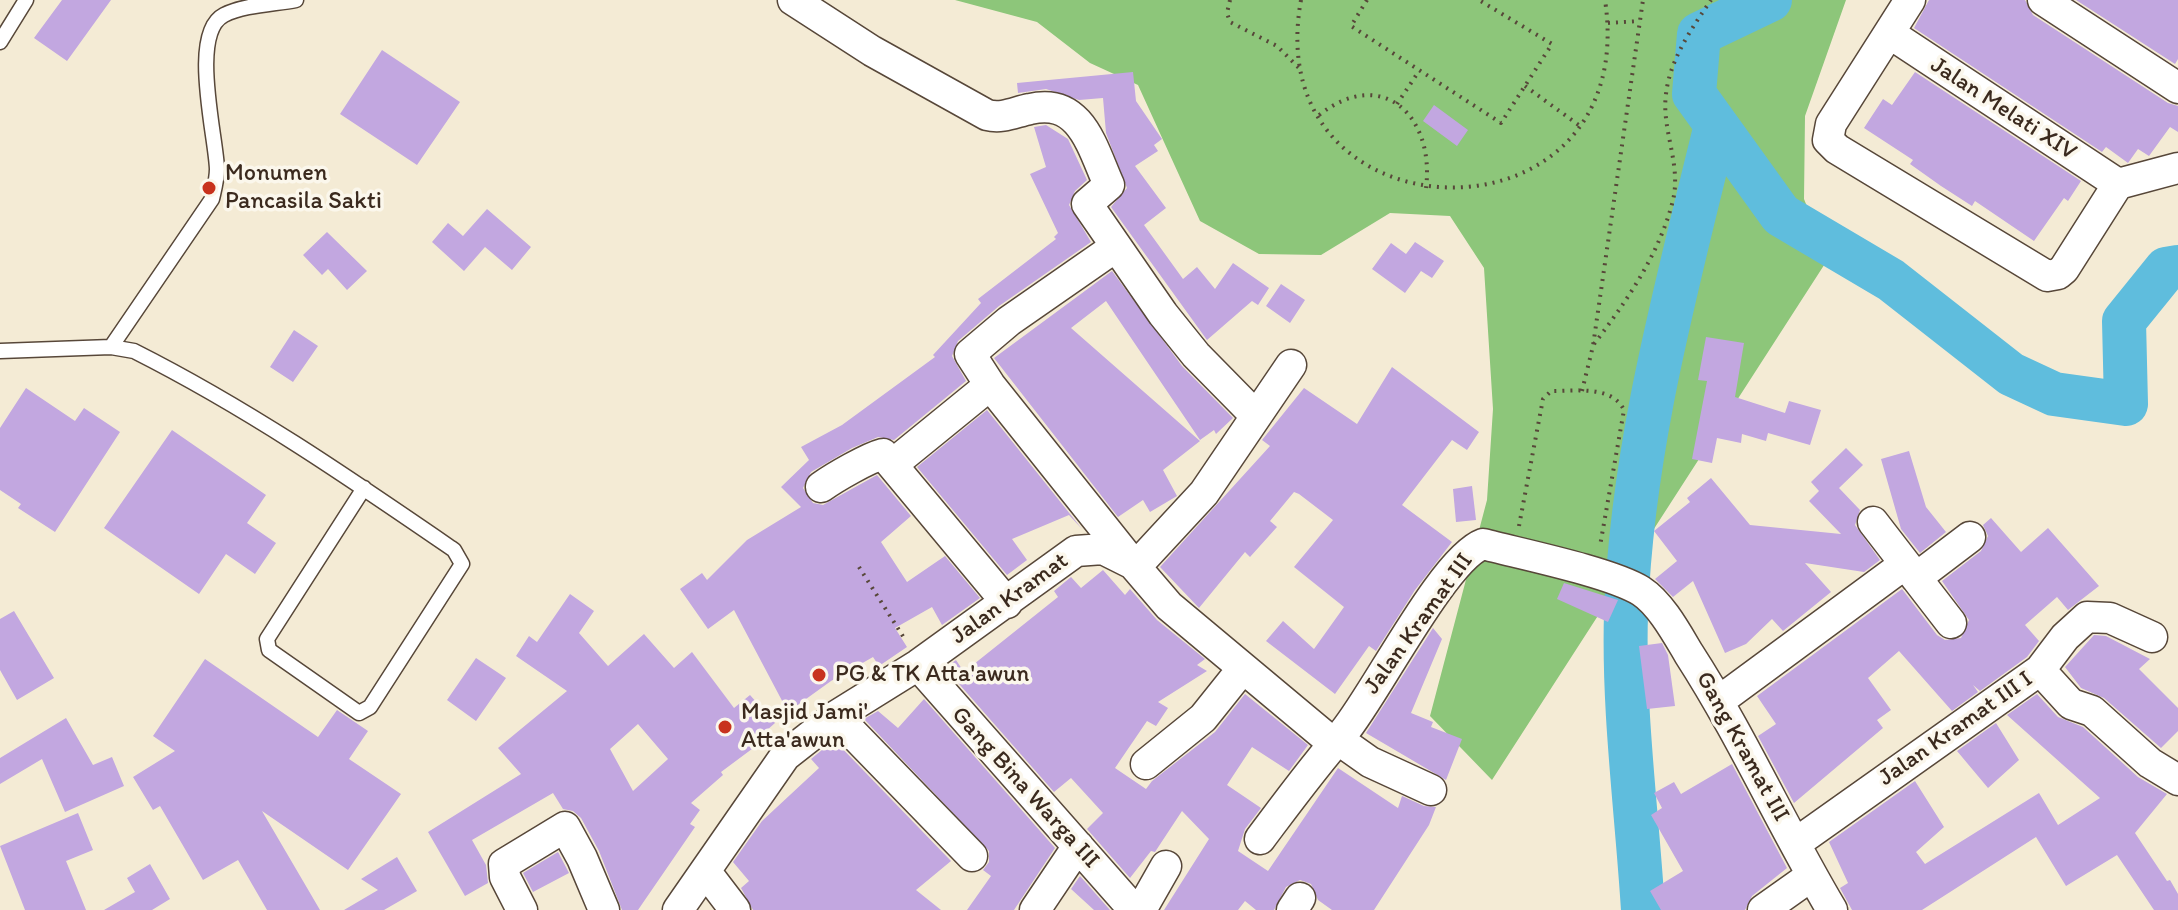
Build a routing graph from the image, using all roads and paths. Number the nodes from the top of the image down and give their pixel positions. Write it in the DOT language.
graph roads {
  1 [pos="26,0"];
  2 [pos="296,0"];
  3 [pos="793,0"];
  4 [pos="1230,0"];
  5 [pos="1301,0"];
  6 [pos="1367,0"];
  7 [pos="1479,0"];
  8 [pos="1497,0"];
  9 [pos="1605,0"];
  10 [pos="1643,0"];
  11 [pos="1711,0"];
  12 [pos="1910,0"];
  13 [pos="2043,0"];
  14 [pos="1489,6"];
  15 [pos="1640,21"];
  16 [pos="1608,23"];
  17 [pos="1889,33"];
  18 [pos="0,42"];
  19 [pos="1301,70"];
  20 [pos="1419,71"];
  21 [pos="1525,86"];
  22 [pos="2178,88"];
  23 [pos="1397,104"];
  24 [pos="1319,115"];
  25 [pos="1580,126"];
  26 [pos="2178,168"];
  27 [pos="2118,184"];
  28 [pos="1426,188"];
  29 [pos="1114,248"];
  30 [pos="1593,346"];
  31 [pos="111,347"];
  32 [pos="0,351"];
  33 [pos="1291,365"];
  34 [pos="990,385"];
  35 [pos="1582,391"];
  36 [pos="1256,416"];
  37 [pos="893,464"];
  38 [pos="821,487"];
  39 [pos="364,488"];
  40 [pos="1873,522"];
  41 [pos="1970,537"];
  42 [pos="1514,552"];
  43 [pos="1133,564"];
  44 [pos="859,567"];
  45 [pos="1911,571"];
  46 [pos="1600,577"];
  47 [pos="1641,591"];
  48 [pos="1007,603"];
  49 [pos="1951,623"];
  50 [pos="2152,637"];
  51 [pos="918,665"];
  52 [pos="1243,668"];
  53 [pos="2040,670"];
  54 [pos="1719,701"];
  55 [pos="836,716"];
  56 [pos="1336,738"];
  57 [pos="1146,764"];
  58 [pos="2178,780"];
  59 [pos="1431,790"];
  60 [pos="1260,839"];
  61 [pos="1796,843"];
  62 [pos="1078,846"];
  63 [pos="972,856"];
  64 [pos="1166,866"];
  65 [pos="706,872"];
  66 [pos="1811,876"];
  67 [pos="522,910"];
  68 [pos="604,910"];
  69 [pos="678,910"];
  70 [pos="735,910"];
  71 [pos="1035,910"];
  72 [pos="1134,910"];
  73 [pos="1141,910"];
  74 [pos="1763,910"];
  75 [pos="1832,910"];
  1 -- 18 [label="lane"];
  2 -- 31 [label="lane"];
  3 -- 29 [label="street"];
  4 -- 19 [label="path"];
  5 -- 19 [label="path"];
  6 -- 20 [label="path"];
  7 -- 14 [label="path"];
  8 -- 14 [label="path"];
  9 -- 16 [label="path"];
  10 -- 15 [label="path"];
  11 -- 30 [label="path"];
  12 -- 17 [label="street"];
  13 -- 22 [label="street"];
  14 -- 21 [label="path"];
  15 -- 16 [label="path"];
  15 -- 30 [label="path"];
  16 -- 25 [label="path"];
  17 -- 27 [label="street, Jalan Melati XIV"];
  17 -- 27 [label="street"];
  19 -- 24 [label="path"];
  20 -- 21 [label="path"];
  20 -- 23 [label="path"];
  21 -- 25 [label="path"];
  23 -- 24 [label="path"];
  23 -- 28 [label="path"];
  24 -- 28 [label="path"];
  25 -- 28 [label="path"];
  26 -- 27 [label="street"];
  29 -- 34 [label="street"];
  29 -- 36 [label="street"];
  30 -- 35 [label="path"];
  31 -- 32 [label="lane"];
  31 -- 39 [label="lane"];
  33 -- 36 [label="street"];
  34 -- 37 [label="street"];
  34 -- 43 [label="street"];
  35 -- 42 [label="path"];
  35 -- 46 [label="path"];
  36 -- 43 [label="street"];
  37 -- 38 [label="street"];
  37 -- 48 [label="street"];
  39 -- 39 [label="lane"];
  40 -- 45 [label="street"];
  41 -- 45 [label="street"];
  42 -- 46 [label="street, Jalan Kramat III"];
  42 -- 56 [label="street, Jalan Kramat III"];
  43 -- 48 [label="street, Jalan Kramat"];
  43 -- 52 [label="street, Jalan Kramat"];
  44 -- 51 [label="path"];
  45 -- 49 [label="street"];
  45 -- 54 [label="street"];
  46 -- 47 [label="street, Jalan Kramat III"];
  47 -- 54 [label="street, Gang Kramat III"];
  48 -- 51 [label="street, Jalan Kramat"];
  50 -- 53 [label="street, Jalan Kramat III I"];
  51 -- 55 [label="street, Jalan Kramat"];
  51 -- 62 [label="street, Gang Bina Warga III"];
  52 -- 56 [label="street, Jalan Kramat"];
  52 -- 57 [label="street"];
  53 -- 58 [label="street"];
  53 -- 61 [label="street, Jalan Kramat III I"];
  54 -- 61 [label="street, Gang Kramat III"];
  55 -- 63 [label="street"];
  55 -- 65 [label="street, Jalan Kramat"];
  56 -- 59 [label="street, Jalan Kramat"];
  56 -- 60 [label="street, Jalan Kramat III"];
  61 -- 66 [label="street, Gang Kramat III"];
  62 -- 71 [label="street"];
  62 -- 72 [label="street, Gang Bina Warga III"];
  64 -- 73 [label="street"];
  65 -- 69 [label="street, Jalan Kramat"];
  65 -- 70 [label="street"];
  66 -- 74 [label="street"];
  66 -- 75 [label="street, Gang Kramat III"];
  67 -- 68 [label="street"];
}
